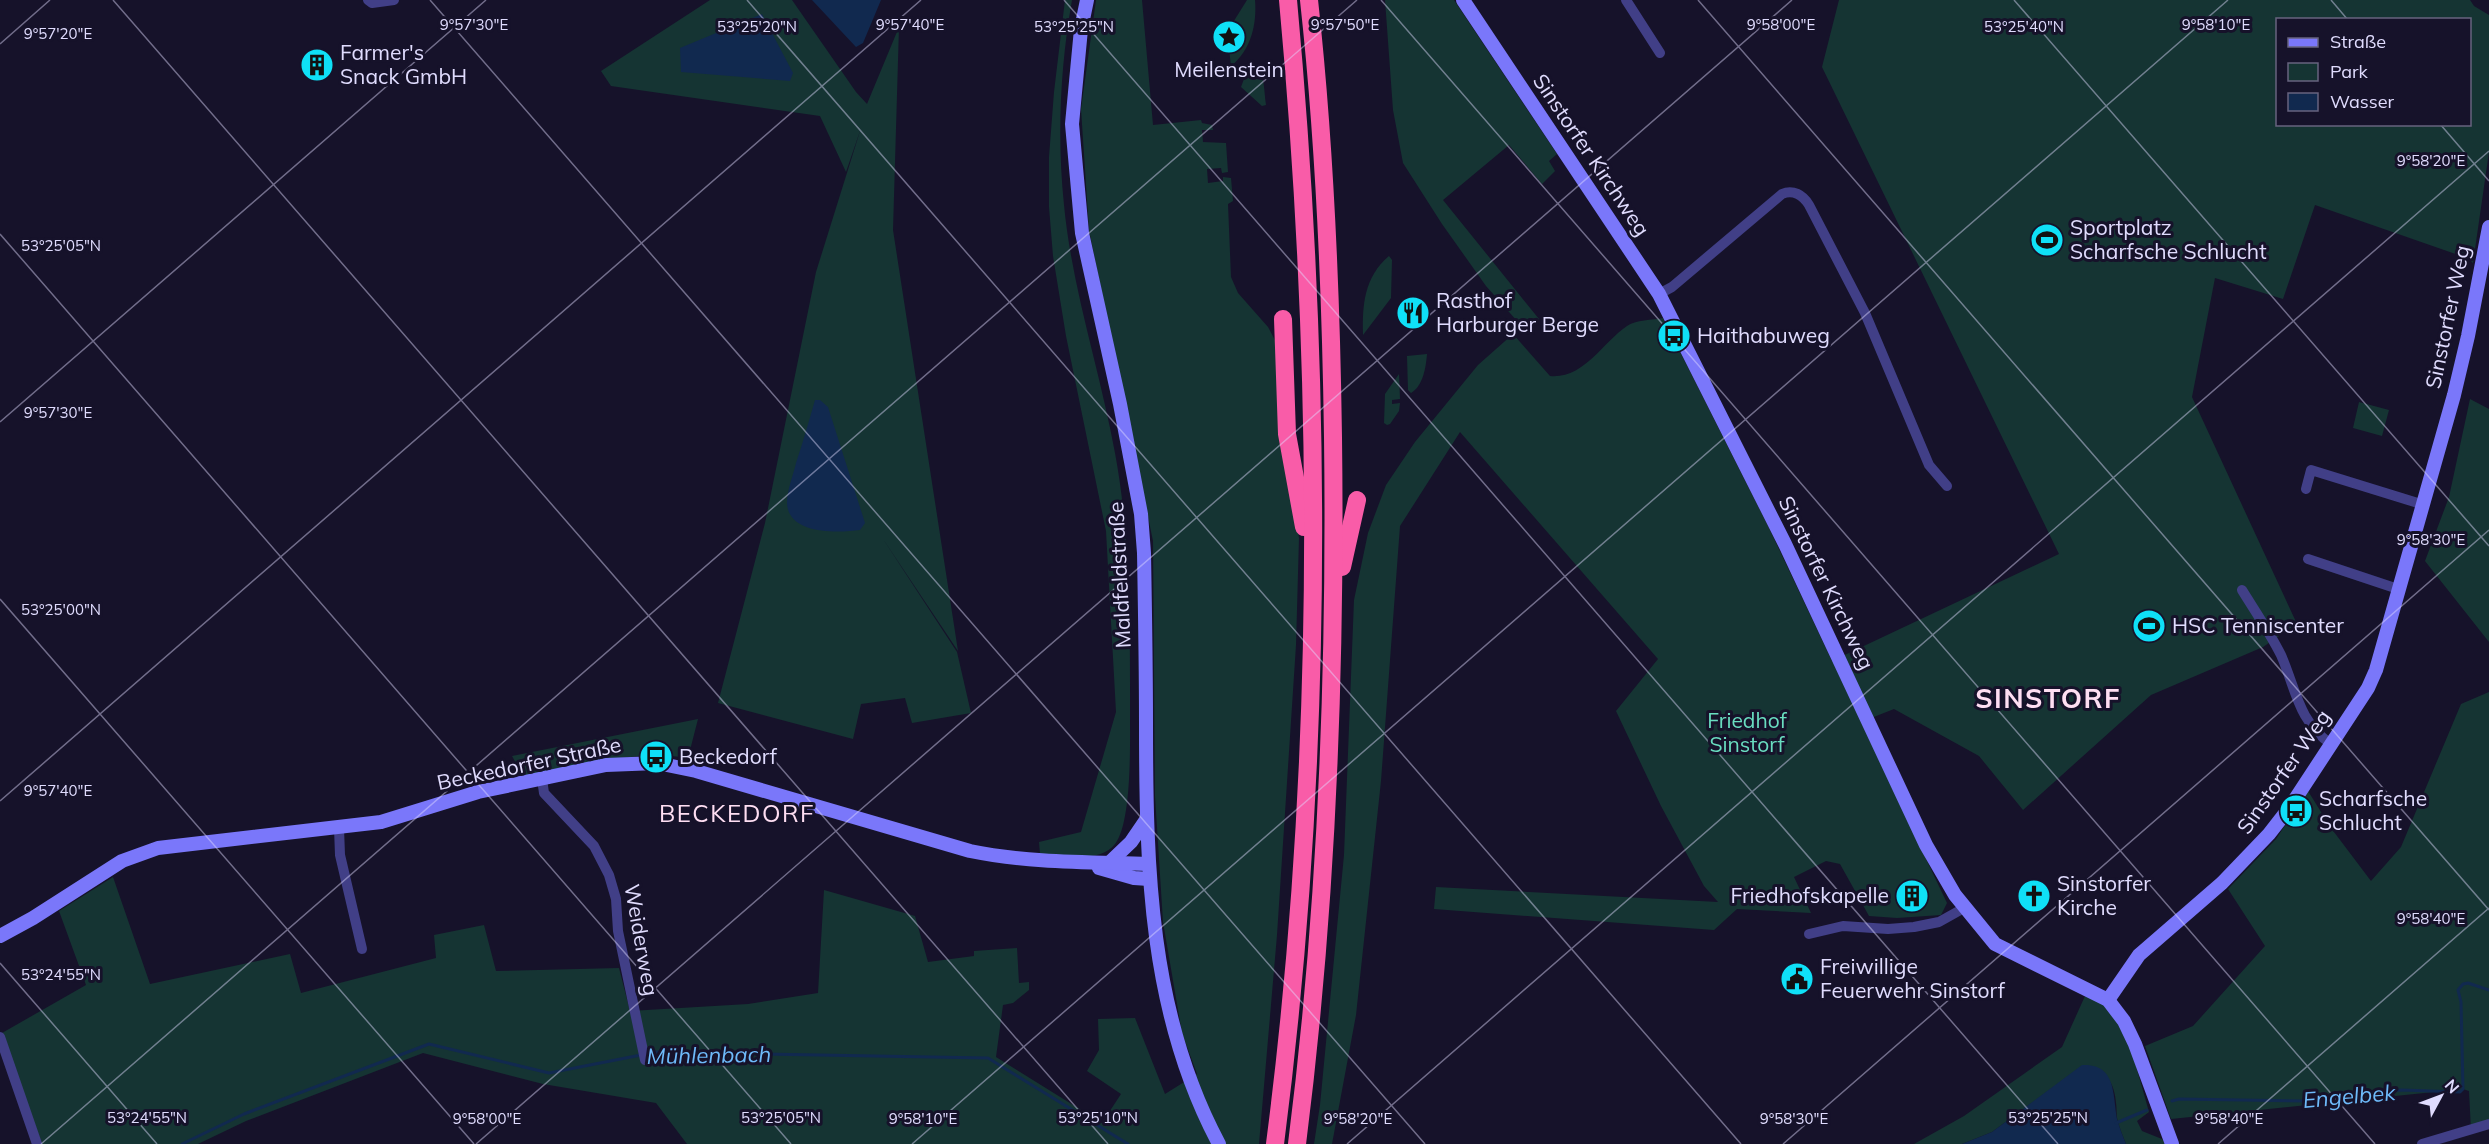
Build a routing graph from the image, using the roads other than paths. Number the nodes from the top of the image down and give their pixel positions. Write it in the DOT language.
graph roads {
  1 [pos="368,0"];
  2 [pos="394,0"];
  3 [pos="1086,0"];
  4 [pos="1288,0"];
  5 [pos="1309,0"];
  6 [pos="1463,0"];
  7 [pos="1626,0"];
  8 [pos="1660,52"];
  9 [pos="2489,227"];
  10 [pos="1659,294"];
  11 [pos="1283,319"];
  12 [pos="1947,486"];
  13 [pos="2306,489"];
  14 [pos="1357,500"];
  15 [pos="2421,504"];
  16 [pos="2308,559"];
  17 [pos="1313,585"];
  18 [pos="2398,589"];
  19 [pos="2242,590"];
  20 [pos="1334,616"];
  21 [pos="2331,744"];
  22 [pos="542,779"];
  23 [pos="1146,820"];
  24 [pos="339,828"];
  25 [pos="1082,863"];
  26 [pos="1109,863"];
  27 [pos="1148,864"];
  28 [pos="1149,879"];
  29 [pos="1964,908"];
  30 [pos="1809,934"];
  31 [pos="0,936"];
  32 [pos="362,949"];
  33 [pos="2108,1000"];
  34 [pos="0,1037"];
  35 [pos="645,1060"];
  36 [pos="2489,1124"];
  37 [pos="37,1144"];
  38 [pos="1219,1144"];
  39 [pos="1275,1144"];
  40 [pos="1297,1144"];
  41 [pos="2172,1144"];
  42 [pos="2422,1144"];
  1 -- 2 [label="street"];
  3 -- 23 [label="street, Maldfeldstraße"];
  4 -- 17 [label="highway"];
  5 -- 20 [label="highway"];
  6 -- 10 [label="street, Sinstorfer Kirchweg"];
  7 -- 8 [label="street"];
  9 -- 15 [label="street, Sinstorfer Weg"];
  10 -- 12 [label="street"];
  10 -- 29 [label="street, Sinstorfer Kirchweg"];
  11 -- 17 [label="highway"];
  13 -- 15 [label="street"];
  14 -- 20 [label="highway"];
  15 -- 18 [label="street, Sinstorfer Weg"];
  16 -- 18 [label="street"];
  17 -- 39 [label="highway"];
  18 -- 21 [label="street, Sinstorfer Weg"];
  19 -- 21 [label="street"];
  20 -- 40 [label="highway"];
  21 -- 33 [label="street, Sinstorfer Weg"];
  22 -- 24 [label="street, Beckedorfer Straße"];
  22 -- 25 [label="street, Beckedorfer Straße"];
  22 -- 35 [label="street, Weiderweg"];
  23 -- 26 [label="street"];
  23 -- 27 [label="street, Maldfeldstraße"];
  24 -- 31 [label="street, Beckedorfer Straße"];
  24 -- 32 [label="street"];
  25 -- 26 [label="street, Beckedorfer Straße"];
  25 -- 28 [label="street, Beckedorfer Straße"];
  26 -- 27 [label="street, Beckedorfer Straße"];
  27 -- 28 [label="street, Maldfeldstraße"];
  28 -- 38 [label="street, Maldfeldstraße"];
  29 -- 30 [label="street"];
  29 -- 33 [label="street, Sinstorfer Kirchweg"];
  33 -- 41 [label="street, Sinstorfer Kirchweg"];
  34 -- 37 [label="street"];
  36 -- 42 [label="street"];
}
